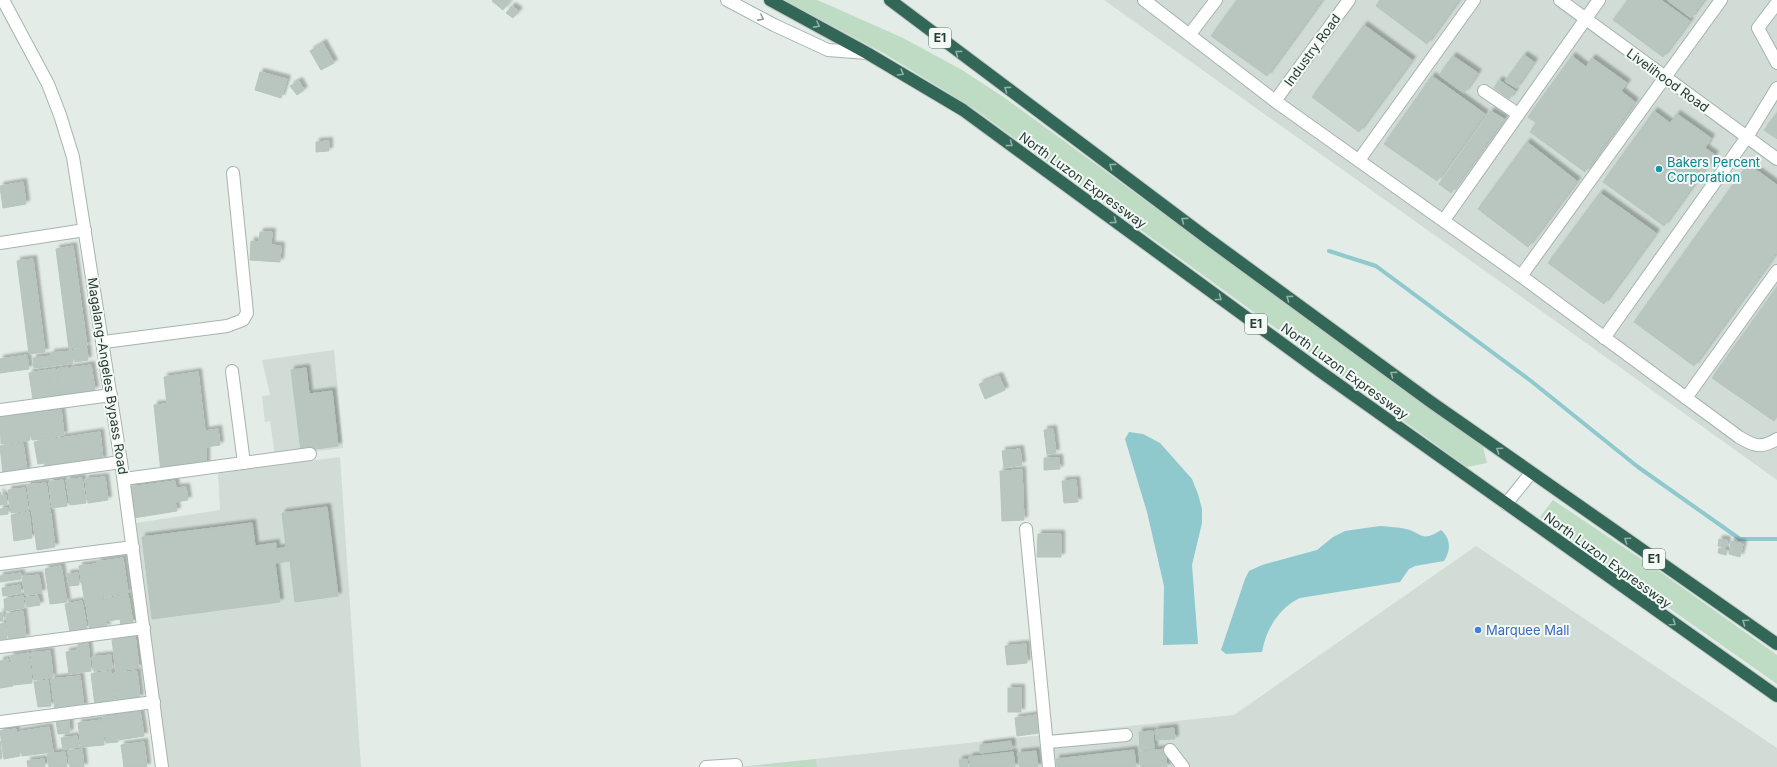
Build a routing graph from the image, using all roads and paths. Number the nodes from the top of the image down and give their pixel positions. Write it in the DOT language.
graph roads {
  1 [pos="3,0"];
  2 [pos="727,0"];
  3 [pos="770,0"];
  4 [pos="890,0"];
  5 [pos="1144,0"];
  6 [pos="1216,0"];
  7 [pos="1349,0"];
  8 [pos="1474,0"];
  9 [pos="1560,0"];
  10 [pos="1599,0"];
  11 [pos="1721,0"];
  12 [pos="1777,3"];
  13 [pos="1586,19"];
  14 [pos="1190,34"];
  15 [pos="867,53"];
  16 [pos="1777,63"];
  17 [pos="1665,78"];
  18 [pos="1777,88"];
  19 [pos="1484,91"];
  20 [pos="1275,101"];
  21 [pos="1518,114"];
  22 [pos="1747,137"];
  23 [pos="1777,159"];
  24 [pos="1359,160"];
  25 [pos="233,173"];
  26 [pos="1444,220"];
  27 [pos="85,230"];
  28 [pos="0,243"];
  29 [pos="1777,271"];
  30 [pos="1521,276"];
  31 [pos="1604,338"];
  32 [pos="104,342"];
  33 [pos="232,371"];
  34 [pos="111,395"];
  35 [pos="1686,398"];
  36 [pos="0,410"];
  37 [pos="1777,439"];
  38 [pos="310,454"];
  39 [pos="121,462"];
  40 [pos="244,463"];
  41 [pos="1531,473"];
  42 [pos="0,479"];
  43 [pos="124,479"];
  44 [pos="1506,504"];
  45 [pos="1026,529"];
  46 [pos="133,547"];
  47 [pos="0,564"];
  48 [pos="144,628"];
  49 [pos="1777,644"];
  50 [pos="0,647"];
  51 [pos="1777,696"];
  52 [pos="154,702"];
  53 [pos="0,722"];
  54 [pos="1126,735"];
  55 [pos="1048,742"];
  56 [pos="1170,750"];
  57 [pos="736,765"];
  58 [pos="162,767"];
  59 [pos="706,767"];
  60 [pos="1049,767"];
  61 [pos="1183,767"];
  1 -- 27 [label="street, Magalang-Angeles Bypass Road"];
  2 -- 15 [label="street, one-way"];
  3 -- 15 [label="highway, North Luzon Expressway / E1, one-way"];
  41 -- 4 [label="highway, North Luzon Expressway / E1, one-way"];
  5 -- 14 [label="street"];
  6 -- 14 [label="street"];
  7 -- 20 [label="street, Industry Road"];
  8 -- 24 [label="street"];
  9 -- 13 [label="street, Livelihood Road"];
  10 -- 13 [label="street"];
  11 -- 17 [label="street"];
  12 -- 16 [label="street"];
  13 -- 17 [label="street, Livelihood Road"];
  13 -- 21 [label="street"];
  14 -- 20 [label="street"];
  15 -- 44 [label="highway, North Luzon Expressway / E1, one-way"];
  17 -- 22 [label="street, Livelihood Road"];
  17 -- 30 [label="street"];
  18 -- 22 [label="street"];
  19 -- 21 [label="street"];
  20 -- 24 [label="street"];
  21 -- 26 [label="street"];
  22 -- 23 [label="street, Livelihood Road"];
  22 -- 31 [label="street"];
  24 -- 26 [label="street"];
  25 -- 32 [label="street"];
  26 -- 30 [label="street"];
  27 -- 28 [label="street"];
  27 -- 32 [label="street, Magalang-Angeles Bypass Road"];
  29 -- 35 [label="street"];
  30 -- 31 [label="street"];
  31 -- 35 [label="street"];
  32 -- 34 [label="street, Magalang-Angeles Bypass Road"];
  33 -- 40 [label="street"];
  34 -- 36 [label="street"];
  34 -- 39 [label="street, Magalang-Angeles Bypass Road"];
  35 -- 37 [label="street"];
  38 -- 40 [label="street"];
  39 -- 42 [label="street"];
  39 -- 43 [label="street, Magalang-Angeles Bypass Road"];
  40 -- 43 [label="street"];
  41 -- 44 [label="street"];
  49 -- 41 [label="highway, North Luzon Expressway / E1, one-way"];
  43 -- 46 [label="street, Magalang-Angeles Bypass Road"];
  44 -- 51 [label="highway, North Luzon Expressway / E1, one-way"];
  45 -- 55 [label="street"];
  46 -- 47 [label="street"];
  46 -- 48 [label="street, Magalang-Angeles Bypass Road"];
  48 -- 50 [label="street"];
  48 -- 52 [label="street, Magalang-Angeles Bypass Road"];
  52 -- 53 [label="street"];
  52 -- 58 [label="street, Magalang-Angeles Bypass Road"];
  54 -- 55 [label="street"];
  55 -- 60 [label="street"];
  56 -- 61 [label="street"];
  57 -- 59 [label="street"];
}
